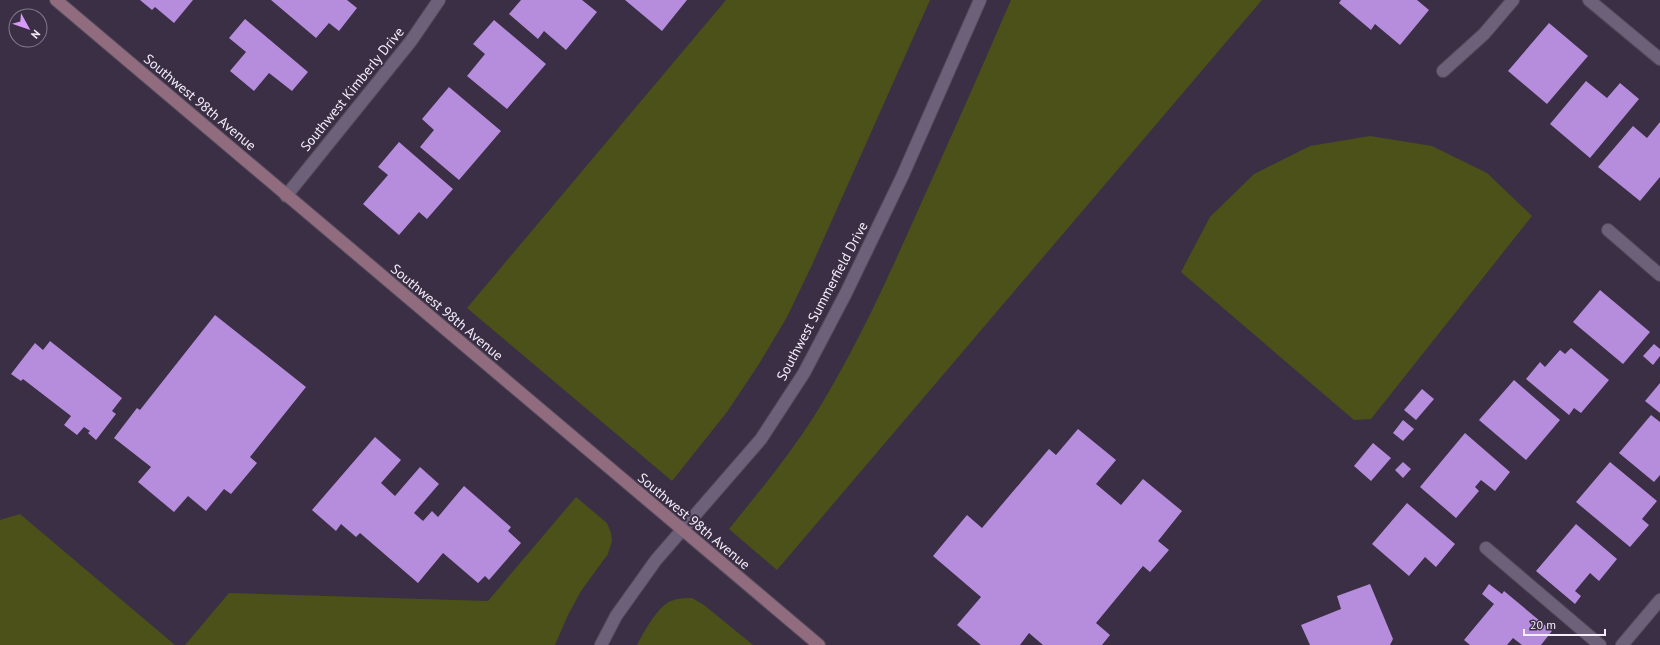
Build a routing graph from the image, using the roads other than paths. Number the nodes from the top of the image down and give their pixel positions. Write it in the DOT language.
graph roads {
  1 [pos="56,0"];
  2 [pos="439,0"];
  3 [pos="980,0"];
  4 [pos="1513,0"];
  5 [pos="1589,0"];
  6 [pos="1660,59"];
  7 [pos="1443,71"];
  8 [pos="286,196"];
  9 [pos="1608,230"];
  10 [pos="1660,275"];
  11 [pos="683,530"];
  12 [pos="1486,548"];
  13 [pos="1660,600"];
  14 [pos="601,645"];
  15 [pos="819,645"];
  16 [pos="1600,645"];
  17 [pos="1622,645"];
  1 -- 8 [label="street, Southwest 98th Avenue"];
  2 -- 8 [label="street, Southwest Kimberly Drive"];
  3 -- 11 [label="street, Southwest Summerfield Drive"];
  4 -- 7 [label="street"];
  5 -- 6 [label="street"];
  8 -- 11 [label="street, Southwest 98th Avenue"];
  9 -- 10 [label="street"];
  11 -- 14 [label="street, Southwest Summerfield Drive"];
  11 -- 15 [label="street, Southwest 98th Avenue"];
  12 -- 16 [label="street"];
  13 -- 17 [label="street"];
}
